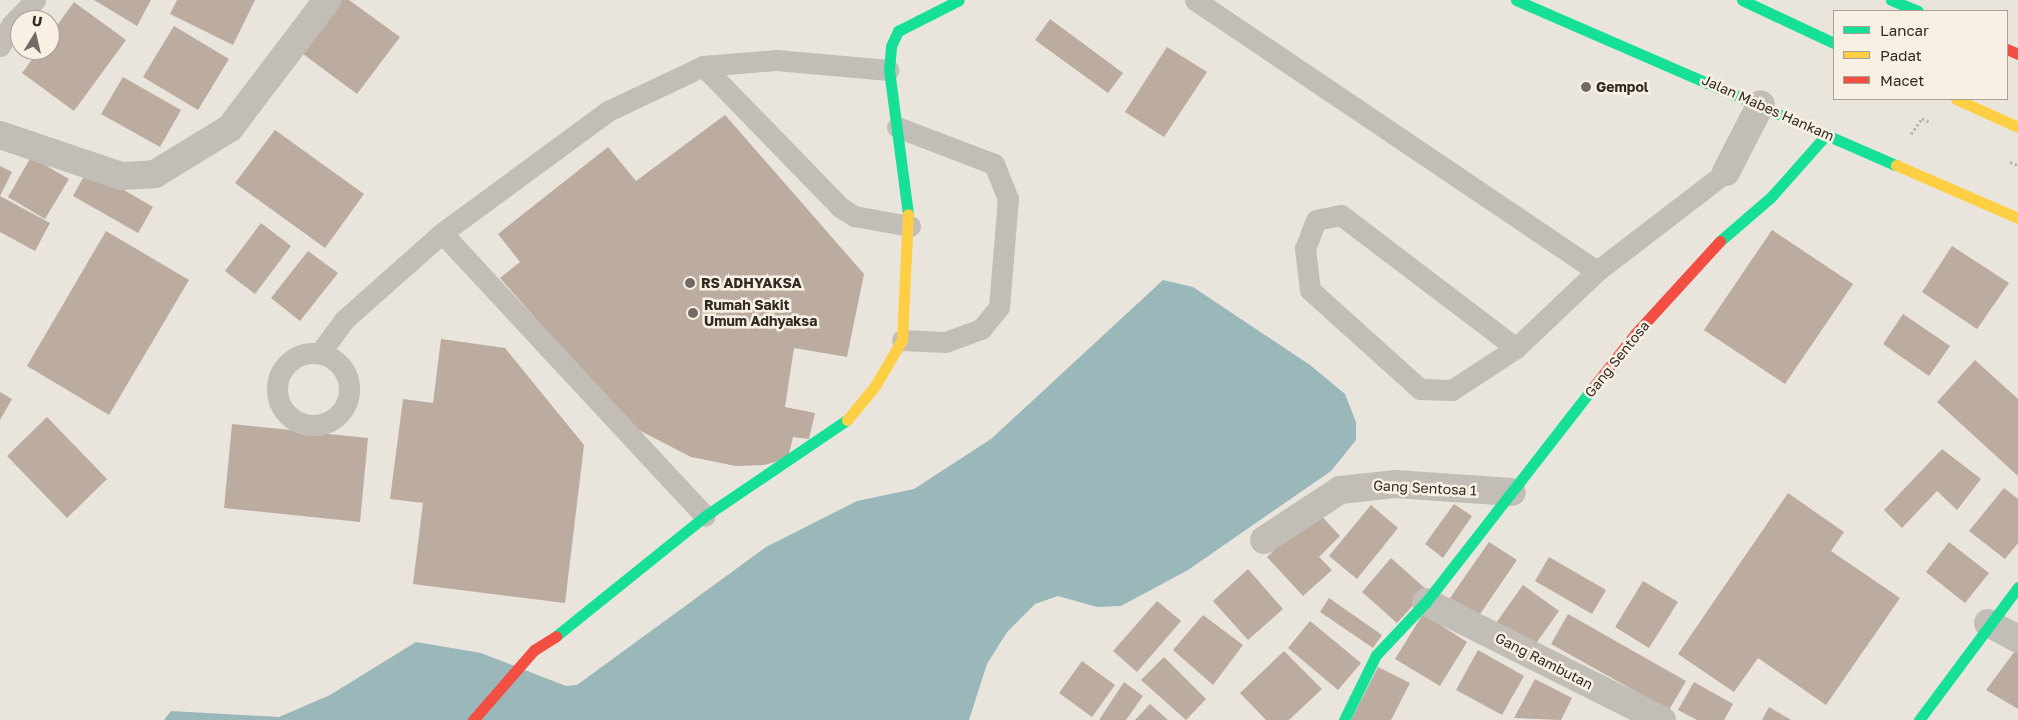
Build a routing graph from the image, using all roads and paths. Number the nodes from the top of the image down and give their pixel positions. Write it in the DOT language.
graph roads {
  1 [pos="36,0"];
  2 [pos="327,0"];
  3 [pos="959,0"];
  4 [pos="1196,0"];
  5 [pos="1516,0"];
  6 [pos="1742,0"];
  7 [pos="1892,0"];
  8 [pos="1916,10"];
  9 [pos="1833,43"];
  10 [pos="0,46"];
  11 [pos="703,66"];
  12 [pos="889,70"];
  13 [pos="1958,100"];
  14 [pos="1761,104"];
  15 [pos="897,127"];
  16 [pos="1939,127"];
  17 [pos="2018,127"];
  18 [pos="1827,134"];
  19 [pos="0,135"];
  20 [pos="1892,163"];
  21 [pos="1726,172"];
  22 [pos="2018,218"];
  23 [pos="910,226"];
  24 [pos="442,233"];
  25 [pos="1597,271"];
  26 [pos="902,340"];
  27 [pos="1516,348"];
  28 [pos="320,353"];
  29 [pos="1512,492"];
  30 [pos="704,516"];
  31 [pos="1264,540"];
  32 [pos="2018,588"];
  33 [pos="1426,602"];
  34 [pos="1988,622"];
  35 [pos="2018,639"];
  36 [pos="473,720"];
  37 [pos="1344,720"];
  38 [pos="1662,720"];
  39 [pos="1919,720"];
  1 -- 10 [label="lane"];
  2 -- 19 [label="street"];
  3 -- 12 [label="main road"];
  4 -- 25 [label="lane"];
  5 -- 14 [label="main road, Jalan Mabes Hankam"];
  6 -- 9 [label="main road"];
  7 -- 8 [label="main road"];
  11 -- 12 [label="lane"];
  11 -- 23 [label="lane"];
  11 -- 24 [label="lane"];
  12 -- 15 [label="main road"];
  13 -- 17 [label="main road"];
  14 -- 18 [label="main road, Jalan Mabes Hankam"];
  14 -- 21 [label="street"];
  15 -- 23 [label="main road"];
  15 -- 26 [label="lane"];
  16 -- 20 [label="path"];
  18 -- 20 [label="main road, Jalan Mabes Hankam"];
  18 -- 29 [label="main road, Gang Sentosa"];
  20 -- 22 [label="main road, Jalan Mabes Hankam"];
  21 -- 25 [label="lane"];
  23 -- 26 [label="main road"];
  24 -- 28 [label="lane"];
  24 -- 30 [label="lane"];
  25 -- 27 [label="lane"];
  26 -- 30 [label="main road"];
  27 -- 27 [label="lane"];
  29 -- 31 [label="street, Gang Sentosa 1"];
  29 -- 33 [label="main road, Gang Sentosa"];
  30 -- 36 [label="main road"];
  32 -- 34 [label="main road"];
  33 -- 37 [label="main road, Gang Sentosa"];
  33 -- 38 [label="street, Gang Rambutan"];
  34 -- 35 [label="street"];
  34 -- 39 [label="main road"];
}
